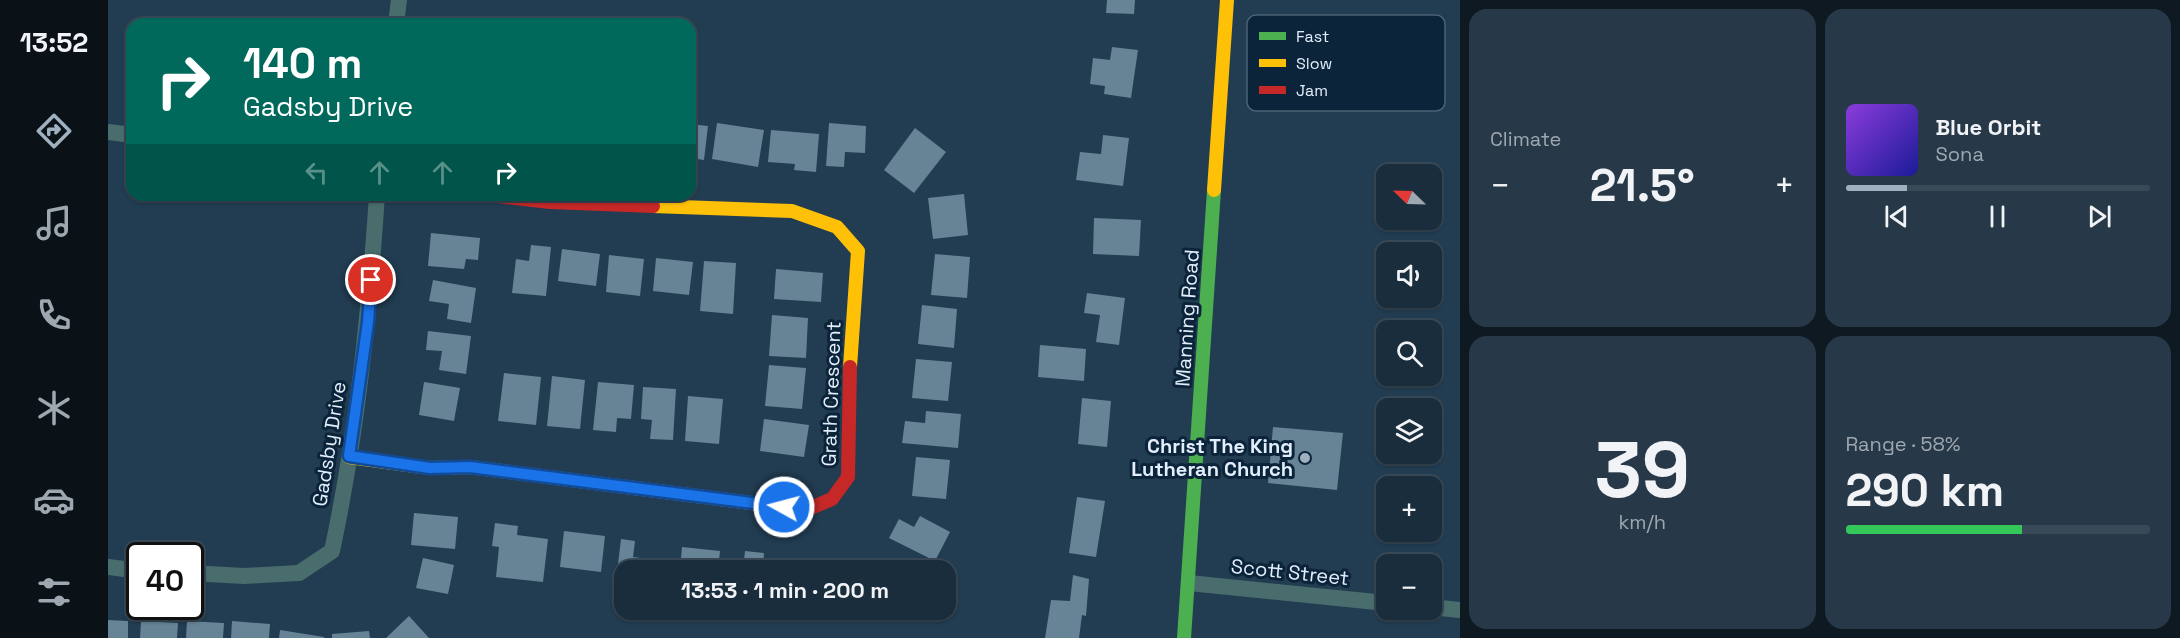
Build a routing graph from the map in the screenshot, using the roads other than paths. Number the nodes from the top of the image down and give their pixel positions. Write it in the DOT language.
graph roads {
  1 [pos="399,0"];
  2 [pos="1227,0"];
  3 [pos="397,18"];
  4 [pos="108,132"];
  5 [pos="126,134"];
  6 [pos="377,201"];
  7 [pos="541,201"];
  8 [pos="349,456"];
  9 [pos="108,567"];
  10 [pos="126,569"];
  11 [pos="204,574"];
  12 [pos="1189,583"];
  13 [pos="1376,602"];
  14 [pos="1442,608"];
  15 [pos="1460,610"];
  16 [pos="1184,638"];
  1 -- 3 [label="street"];
  2 -- 12 [label="street, Manning Road"];
  4 -- 5 [label="street"];
  6 -- 8 [label="street, Gadsby Drive"];
  7 -- 8 [label="street, Grath Crescent"];
  8 -- 11 [label="street, Gadsby Drive"];
  9 -- 10 [label="street"];
  12 -- 13 [label="street, Scott Street"];
  12 -- 16 [label="street, Manning Road"];
  14 -- 15 [label="street"];
}
